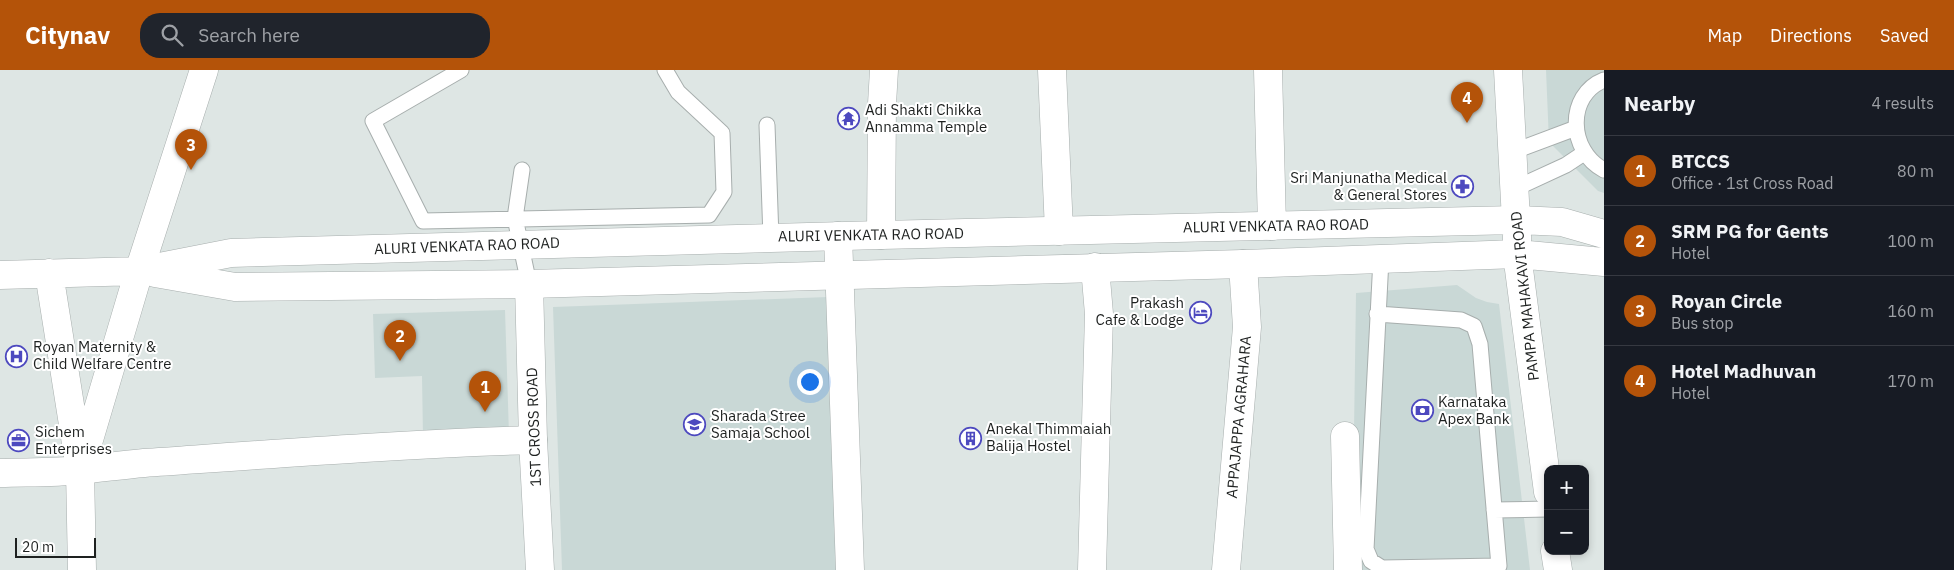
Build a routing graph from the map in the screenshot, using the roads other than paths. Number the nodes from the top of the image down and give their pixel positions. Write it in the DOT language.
graph roads {
  1 [pos="204,70"];
  2 [pos="461,70"];
  3 [pos="665,70"];
  4 [pos="884,70"];
  5 [pos="1052,70"];
  6 [pos="1268,70"];
  7 [pos="1508,70"];
  8 [pos="1604,80"];
  9 [pos="767,125"];
  10 [pos="1576,128"];
  11 [pos="1512,152"];
  12 [pos="1584,153"];
  13 [pos="522,170"];
  14 [pos="1604,170"];
  15 [pos="1514,189"];
  16 [pos="515,218"];
  17 [pos="1516,220"];
  18 [pos="1272,226"];
  19 [pos="1059,231"];
  20 [pos="1604,234"];
  21 [pos="881,235"];
  22 [pos="838,236"];
  23 [pos="771,238"];
  24 [pos="521,244"];
  25 [pos="1517,254"];
  26 [pos="1380,259"];
  27 [pos="1604,262"];
  28 [pos="1243,264"];
  29 [pos="1095,267"];
  30 [pos="139,271"];
  31 [pos="49,273"];
  32 [pos="0,275"];
  33 [pos="840,276"];
  34 [pos="529,284"];
  35 [pos="1377,314"];
  36 [pos="1345,436"];
  37 [pos="533,440"];
  38 [pos="1544,465"];
  39 [pos="80,470"];
  40 [pos="0,473"];
  41 [pos="1544,508"];
  42 [pos="1494,510"];
  43 [pos="1556,555"];
  44 [pos="82,570"];
  45 [pos="540,570"];
  46 [pos="850,570"];
  47 [pos="1092,570"];
  48 [pos="1226,570"];
  49 [pos="1348,570"];
  50 [pos="1558,570"];
  1 -- 30 [label="main road"];
  2 -- 16 [label="lane"];
  3 -- 16 [label="lane"];
  4 -- 21 [label="main road"];
  5 -- 19 [label="main road"];
  6 -- 18 [label="main road"];
  7 -- 11 [label="main road, PAMPA MAHAKAVI ROAD"];
  8 -- 10 [label="lane"];
  9 -- 23 [label="lane"];
  10 -- 11 [label="lane"];
  10 -- 12 [label="lane"];
  11 -- 15 [label="main road, PAMPA MAHAKAVI ROAD"];
  12 -- 14 [label="lane"];
  12 -- 15 [label="lane"];
  13 -- 16 [label="lane"];
  15 -- 17 [label="main road, PAMPA MAHAKAVI ROAD"];
  16 -- 24 [label="lane"];
  17 -- 18 [label="main road, ALURI VENKATA RAO ROAD"];
  17 -- 20 [label="main road, ALURI VENKATA RAO ROAD"];
  17 -- 25 [label="main road, PAMPA MAHAKAVI ROAD"];
  18 -- 19 [label="main road, ALURI VENKATA RAO ROAD"];
  19 -- 21 [label="main road, ALURI VENKATA RAO ROAD"];
  21 -- 22 [label="main road, ALURI VENKATA RAO ROAD"];
  22 -- 23 [label="main road, ALURI VENKATA RAO ROAD"];
  22 -- 33 [label="main road"];
  23 -- 24 [label="main road, ALURI VENKATA RAO ROAD"];
  24 -- 30 [label="main road, ALURI VENKATA RAO ROAD"];
  24 -- 34 [label="lane"];
  25 -- 26 [label="main road, ALURI VENKATA RAO ROAD"];
  25 -- 27 [label="main road, ALURI VENKATA RAO ROAD"];
  25 -- 38 [label="main road, PAMPA MAHAKAVI ROAD"];
  26 -- 28 [label="main road, ALURI VENKATA RAO ROAD"];
  26 -- 35 [label="lane"];
  28 -- 29 [label="main road, ALURI VENKATA RAO ROAD"];
  28 -- 48 [label="main road, APPAJAPPA AGRAHARA"];
  29 -- 33 [label="main road, ALURI VENKATA RAO ROAD"];
  29 -- 47 [label="main road"];
  30 -- 31 [label="main road, ALURI VENKATA RAO ROAD"];
  30 -- 34 [label="main road, ALURI VENKATA RAO ROAD"];
  30 -- 39 [label="main road"];
  31 -- 32 [label="main road, ALURI VENKATA RAO ROAD"];
  31 -- 39 [label="main road"];
  33 -- 34 [label="main road, ALURI VENKATA RAO ROAD"];
  33 -- 46 [label="main road"];
  34 -- 37 [label="main road, 1ST CROSS ROAD"];
  35 -- 42 [label="lane"];
  35 -- 42 [label="lane"];
  36 -- 49 [label="main road"];
  37 -- 39 [label="main road"];
  37 -- 45 [label="main road, 1ST CROSS ROAD"];
  39 -- 40 [label="main road"];
  39 -- 44 [label="main road"];
  41 -- 42 [label="lane"];
  43 -- 50 [label="main road"];
}
